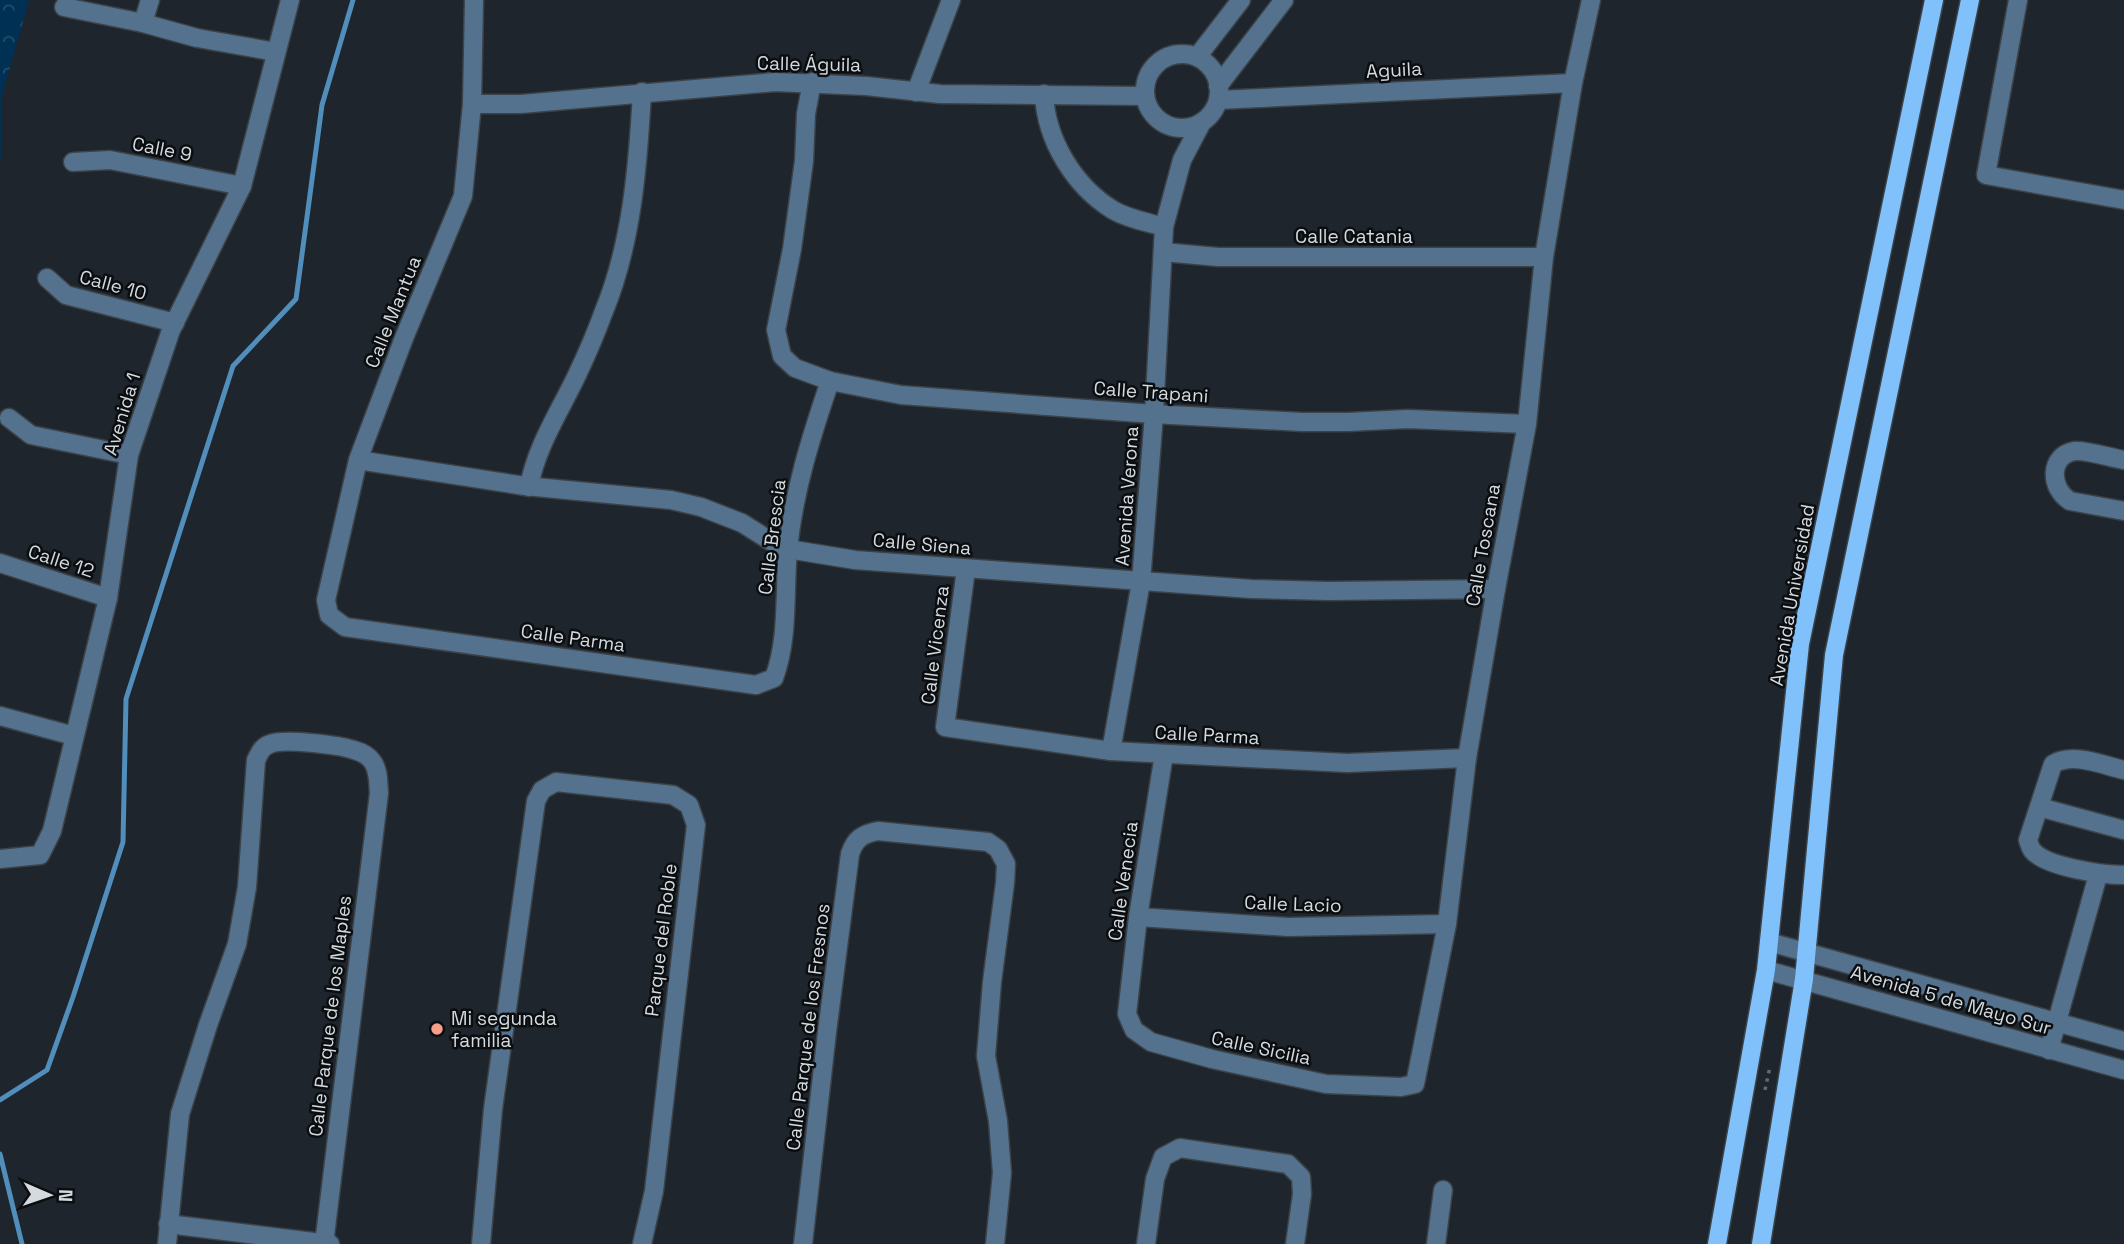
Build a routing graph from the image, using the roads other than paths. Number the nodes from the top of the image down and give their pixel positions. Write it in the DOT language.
graph roads {
  1 [pos="150,0"];
  2 [pos="290,0"];
  3 [pos="474,0"];
  4 [pos="951,0"];
  5 [pos="1241,0"];
  6 [pos="1284,0"];
  7 [pos="1591,0"];
  8 [pos="1934,0"];
  9 [pos="1970,0"];
  10 [pos="2018,0"];
  11 [pos="64,7"];
  12 [pos="143,23"];
  13 [pos="276,52"];
  14 [pos="1197,57"];
  15 [pos="812,82"];
  16 [pos="1573,83"];
  17 [pos="642,92"];
  18 [pos="916,92"];
  19 [pos="1218,93"];
  20 [pos="1044,94"];
  21 [pos="1145,96"];
  22 [pos="472,104"];
  23 [pos="1202,122"];
  24 [pos="1178,128"];
  25 [pos="1182,160"];
  26 [pos="73,162"];
  27 [pos="242,187"];
  28 [pos="2124,200"];
  29 [pos="1164,227"];
  30 [pos="1163,252"];
  31 [pos="1545,257"];
  32 [pos="47,278"];
  33 [pos="175,323"];
  34 [pos="830,381"];
  35 [pos="1154,414"];
  36 [pos="9,418"];
  37 [pos="1527,424"];
  38 [pos="129,455"];
  39 [pos="358,460"];
  40 [pos="2124,460"];
  41 [pos="529,487"];
  42 [pos="2124,510"];
  43 [pos="788,549"];
  44 [pos="0,563"];
  45 [pos="966,569"];
  46 [pos="1141,582"];
  47 [pos="1496,589"];
  48 [pos="108,598"];
  49 [pos="345,628"];
  50 [pos="781,660"];
  51 [pos="0,716"];
  52 [pos="946,727"];
  53 [pos="74,737"];
  54 [pos="1111,751"];
  55 [pos="1164,754"];
  56 [pos="1467,758"];
  57 [pos="2124,770"];
  58 [pos="2039,807"];
  59 [pos="2124,830"];
  60 [pos="0,859"];
  61 [pos="2098,875"];
  62 [pos="2124,876"];
  63 [pos="1138,917"];
  64 [pos="1447,924"];
  65 [pos="1769,942"];
  66 [pos="1806,953"];
  67 [pos="1766,970"];
  68 [pos="1804,979"];
  69 [pos="1127,1014"];
  70 [pos="2055,1022"];
  71 [pos="2124,1041"];
  72 [pos="2049,1049"];
  73 [pos="2124,1070"];
  74 [pos="1401,1087"];
  75 [pos="1443,1190"];
  76 [pos="168,1224"];
  77 [pos="167,1244"];
  78 [pos="326,1244"];
  79 [pos="481,1244"];
  80 [pos="642,1244"];
  81 [pos="803,1244"];
  82 [pos="995,1244"];
  83 [pos="1146,1244"];
  84 [pos="1295,1244"];
  85 [pos="1436,1244"];
  86 [pos="1717,1244"];
  87 [pos="1761,1244"];
  1 -- 12 [label="street"];
  2 -- 13 [label="street, Avenida 1"];
  3 -- 22 [label="street, Calle Mantua"];
  4 -- 18 [label="street"];
  5 -- 14 [label="street"];
  6 -- 19 [label="street"];
  7 -- 16 [label="street, Calle Toscana"];
  8 -- 65 [label="main road, Avenida Universidad"];
  9 -- 66 [label="main road"];
  10 -- 28 [label="street"];
  11 -- 12 [label="street"];
  12 -- 13 [label="street"];
  13 -- 27 [label="street, Avenida 1"];
  14 -- 19 [label="street"];
  14 -- 21 [label="street"];
  15 -- 17 [label="street, Calle Águila"];
  15 -- 18 [label="street, Calle Águila"];
  15 -- 34 [label="street, Calle Trapani"];
  16 -- 19 [label="street, Aguila"];
  16 -- 31 [label="street, Calle Toscana"];
  17 -- 22 [label="street, Calle Águila"];
  17 -- 41 [label="street"];
  18 -- 20 [label="street, Calle Águila"];
  19 -- 23 [label="street"];
  20 -- 21 [label="street, Calle Águila"];
  20 -- 29 [label="street"];
  21 -- 24 [label="street"];
  22 -- 39 [label="street, Calle Mantua"];
  23 -- 24 [label="street"];
  23 -- 25 [label="street, Avenida Verona"];
  24 -- 25 [label="street"];
  25 -- 29 [label="street, Avenida Verona"];
  26 -- 27 [label="street, Calle 9"];
  27 -- 33 [label="street, Avenida 1"];
  29 -- 30 [label="street, Avenida Verona"];
  30 -- 31 [label="street, Calle Catania"];
  30 -- 35 [label="street, Avenida Verona"];
  31 -- 37 [label="street, Calle Toscana"];
  32 -- 33 [label="street, Calle 10"];
  33 -- 38 [label="street, Avenida 1"];
  34 -- 35 [label="street, Calle Trapani"];
  34 -- 43 [label="street, Calle Brescia"];
  35 -- 37 [label="street, Calle Trapani"];
  35 -- 46 [label="street, Avenida Verona"];
  36 -- 38 [label="street"];
  37 -- 47 [label="street, Calle Toscana"];
  38 -- 48 [label="street, Avenida 1"];
  39 -- 41 [label="street, Calle Siena"];
  39 -- 49 [label="street, Calle Mantua"];
  40 -- 42 [label="street"];
  41 -- 43 [label="street, Calle Siena"];
  43 -- 45 [label="street, Calle Siena"];
  43 -- 50 [label="street, Calle Brescia"];
  44 -- 48 [label="street, Calle 12"];
  45 -- 46 [label="street, Calle Siena"];
  45 -- 52 [label="street, Calle Vicenza"];
  46 -- 47 [label="street, Calle Siena"];
  46 -- 54 [label="street, Avenida Verona"];
  47 -- 56 [label="street, Calle Toscana"];
  48 -- 53 [label="street, Avenida 1"];
  49 -- 50 [label="street, Calle Parma"];
  51 -- 53 [label="street"];
  52 -- 54 [label="street, Calle Parma"];
  53 -- 60 [label="street, Avenida 1"];
  54 -- 55 [label="street, Calle Parma"];
  55 -- 56 [label="street, Calle Parma"];
  55 -- 63 [label="street, Calle Venecia"];
  56 -- 64 [label="street, Calle Toscana"];
  57 -- 58 [label="street"];
  58 -- 59 [label="street"];
  58 -- 61 [label="street"];
  61 -- 62 [label="street"];
  61 -- 70 [label="street"];
  63 -- 64 [label="street, Calle Lacio"];
  63 -- 69 [label="street, Calle Venecia"];
  64 -- 74 [label="street, Calle Toscana"];
  65 -- 66 [label="street, Avenida 5 de Mayo Sur"];
  65 -- 67 [label="main road, Avenida Universidad"];
  66 -- 68 [label="main road"];
  66 -- 70 [label="street, Avenida 5 de Mayo Sur"];
  67 -- 68 [label="street, Avenida 5 de Mayo Sur"];
  67 -- 86 [label="main road, Avenida Universidad"];
  68 -- 72 [label="street, Avenida 5 de Mayo Sur"];
  68 -- 87 [label="main road"];
  69 -- 74 [label="street, Calle Sicilia"];
  70 -- 71 [label="street, Avenida 5 de Mayo Sur"];
  70 -- 72 [label="street"];
  72 -- 73 [label="street, Avenida 5 de Mayo Sur"];
  75 -- 85 [label="street"];
  76 -- 77 [label="street"];
  76 -- 78 [label="street"];
  76 -- 78 [label="street, Calle Parque de los Maples"];
  79 -- 80 [label="street, Parque del Roble"];
  81 -- 82 [label="street, Calle Parque de los Fresnos"];
  83 -- 84 [label="street"];
}
